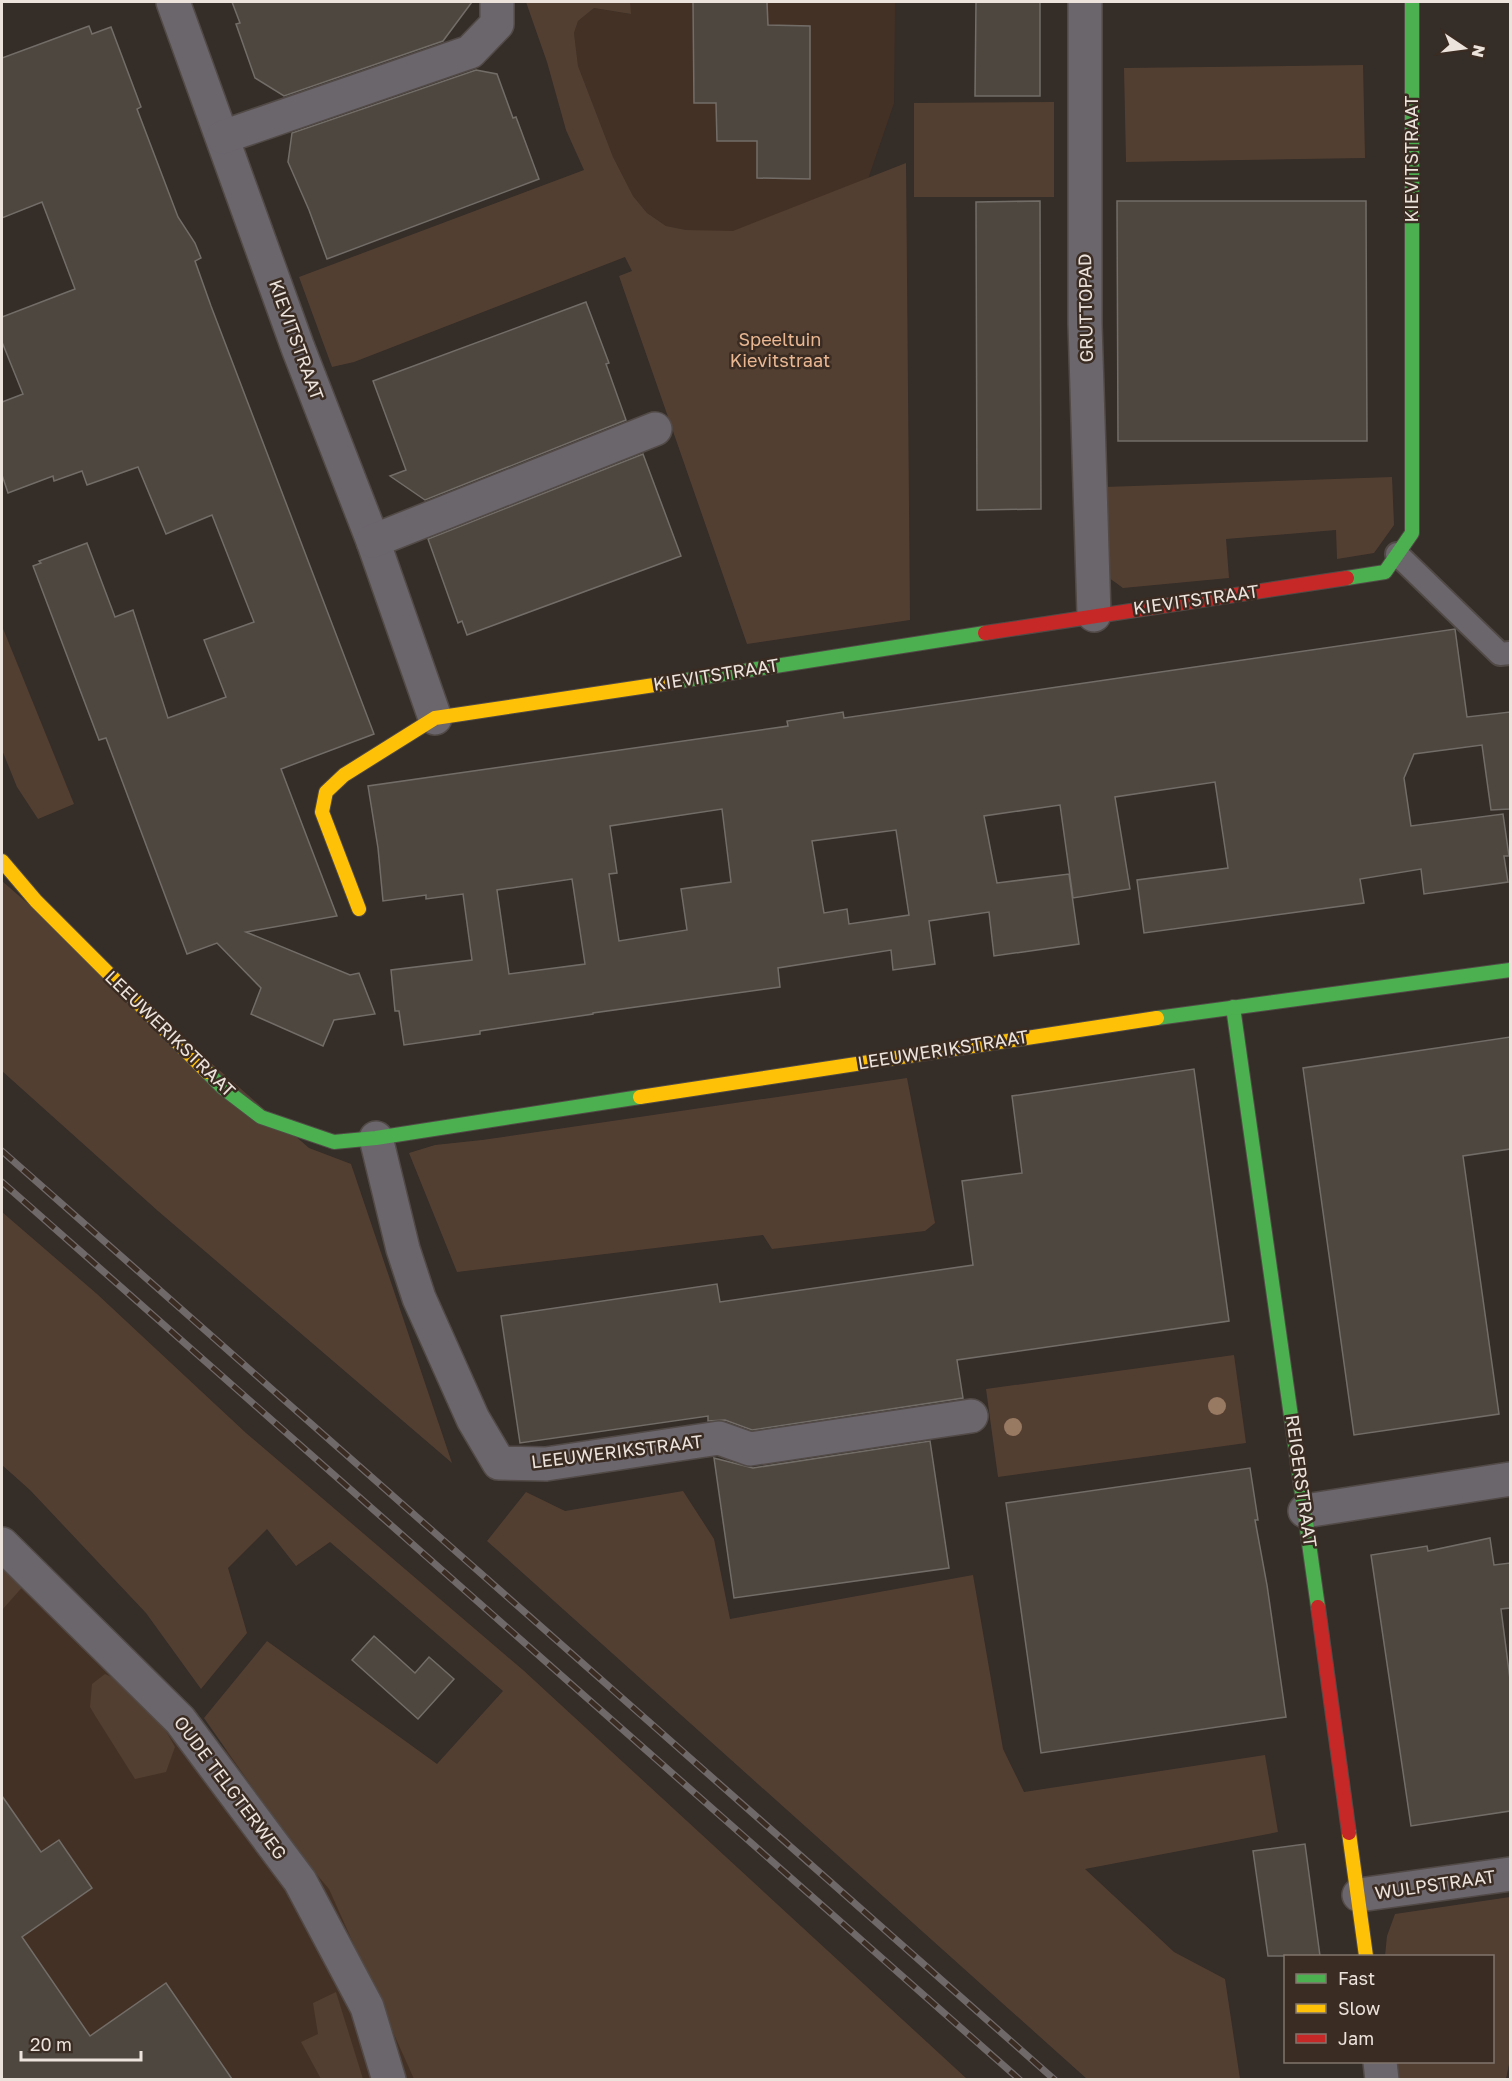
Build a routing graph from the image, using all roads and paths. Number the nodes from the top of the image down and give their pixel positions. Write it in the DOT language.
graph roads {
  1 [pos="173,2"];
  2 [pos="497,2"];
  3 [pos="1085,2"];
  4 [pos="1412,2"];
  5 [pos="222,137"];
  6 [pos="656,429"];
  7 [pos="373,541"];
  8 [pos="1397,554"];
  9 [pos="1094,615"];
  10 [pos="1510,654"];
  11 [pos="435,718"];
  12 [pos="2,861"];
  13 [pos="359,909"];
  14 [pos="1510,970"];
  15 [pos="1233,1007"];
  16 [pos="376,1138"];
  17 [pos="971,1416"];
  18 [pos="1510,1479"];
  19 [pos="1305,1510"];
  20 [pos="2,1544"];
  21 [pos="1510,1874"];
  22 [pos="1359,1895"];
  23 [pos="1366,1955"];
  24 [pos="1380,2063"];
  25 [pos="388,2079"];
  26 [pos="1382,2079"];
  1 -- 5 [label="street, KIEVITSTRAAT"];
  2 -- 5 [label="street"];
  3 -- 9 [label="street, GRUTTOPAD"];
  4 -- 8 [label="street, KIEVITSTRAAT"];
  5 -- 7 [label="street, KIEVITSTRAAT"];
  6 -- 7 [label="street"];
  7 -- 11 [label="street, KIEVITSTRAAT"];
  8 -- 9 [label="street, KIEVITSTRAAT"];
  8 -- 10 [label="lane"];
  9 -- 11 [label="street, KIEVITSTRAAT"];
  11 -- 13 [label="street, KIEVITSTRAAT"];
  12 -- 16 [label="street, LEEUWERIKSTRAAT"];
  14 -- 15 [label="street, LEEUWERIKSTRAAT"];
  15 -- 16 [label="street, LEEUWERIKSTRAAT"];
  15 -- 19 [label="street, REIGERSTRAAT"];
  16 -- 17 [label="street, LEEUWERIKSTRAAT"];
  18 -- 19 [label="street"];
  19 -- 22 [label="street, REIGERSTRAAT"];
  20 -- 25 [label="street, OUDE TELGTERWEG"];
  21 -- 22 [label="street, WULPSTRAAT"];
  22 -- 23 [label="street, REIGERSTRAAT"];
  24 -- 26 [label="street"];
}
